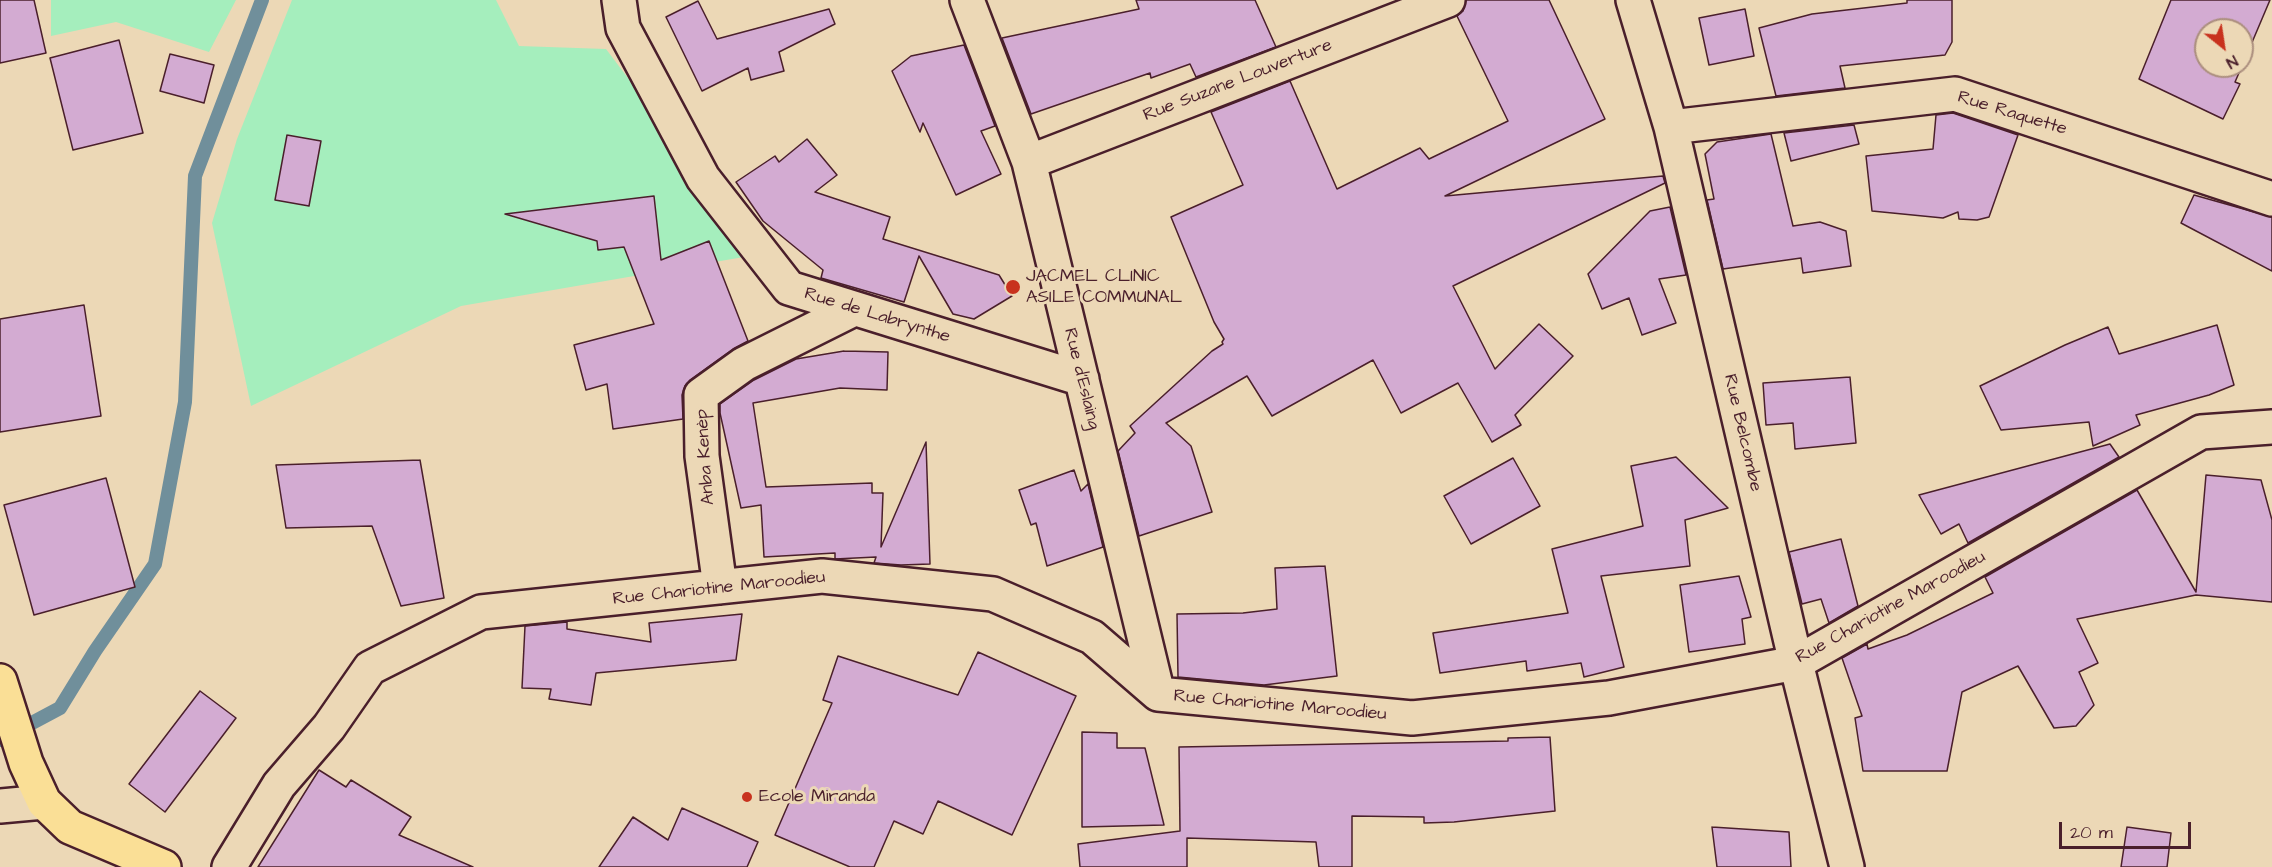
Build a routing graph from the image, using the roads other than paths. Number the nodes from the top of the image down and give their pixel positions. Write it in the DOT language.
graph roads {
  1 [pos="619,0"];
  2 [pos="967,0"];
  3 [pos="1448,0"];
  4 [pos="1633,0"];
  5 [pos="1671,127"];
  6 [pos="1029,162"];
  7 [pos="2272,199"];
  8 [pos="854,309"];
  9 [pos="1082,379"];
  10 [pos="2272,427"];
  11 [pos="720,587"];
  12 [pos="1796,663"];
  13 [pos="0,681"];
  14 [pos="1158,694"];
  15 [pos="44,802"];
  16 [pos="0,806"];
  17 [pos="164,867"];
  18 [pos="229,867"];
  19 [pos="1847,867"];
  1 -- 8 [label="street, Rue de Labrynthe"];
  2 -- 6 [label="street, Rue d'Eslaing"];
  3 -- 6 [label="street, Rue Suzane Louverture"];
  4 -- 5 [label="street, Rue Belcombe"];
  5 -- 7 [label="street, Rue Raquette"];
  5 -- 12 [label="street, Rue Belcombe"];
  6 -- 9 [label="street, Rue d'Eslaing"];
  8 -- 9 [label="street, Rue de Labrynthe"];
  8 -- 11 [label="street, Anba Kenèp"];
  9 -- 14 [label="street, Rue d'Eslaing"];
  10 -- 12 [label="street, Rue Chariotine Maroodieu"];
  11 -- 14 [label="street, Rue Chariotine Maroodieu"];
  11 -- 18 [label="street, Rue Chariotine Maroodieu"];
  12 -- 14 [label="street, Rue Chariotine Maroodieu"];
  12 -- 19 [label="street, Rue Belcombe"];
  13 -- 15 [label="main road"];
  15 -- 16 [label="street"];
  15 -- 17 [label="main road"];
}
